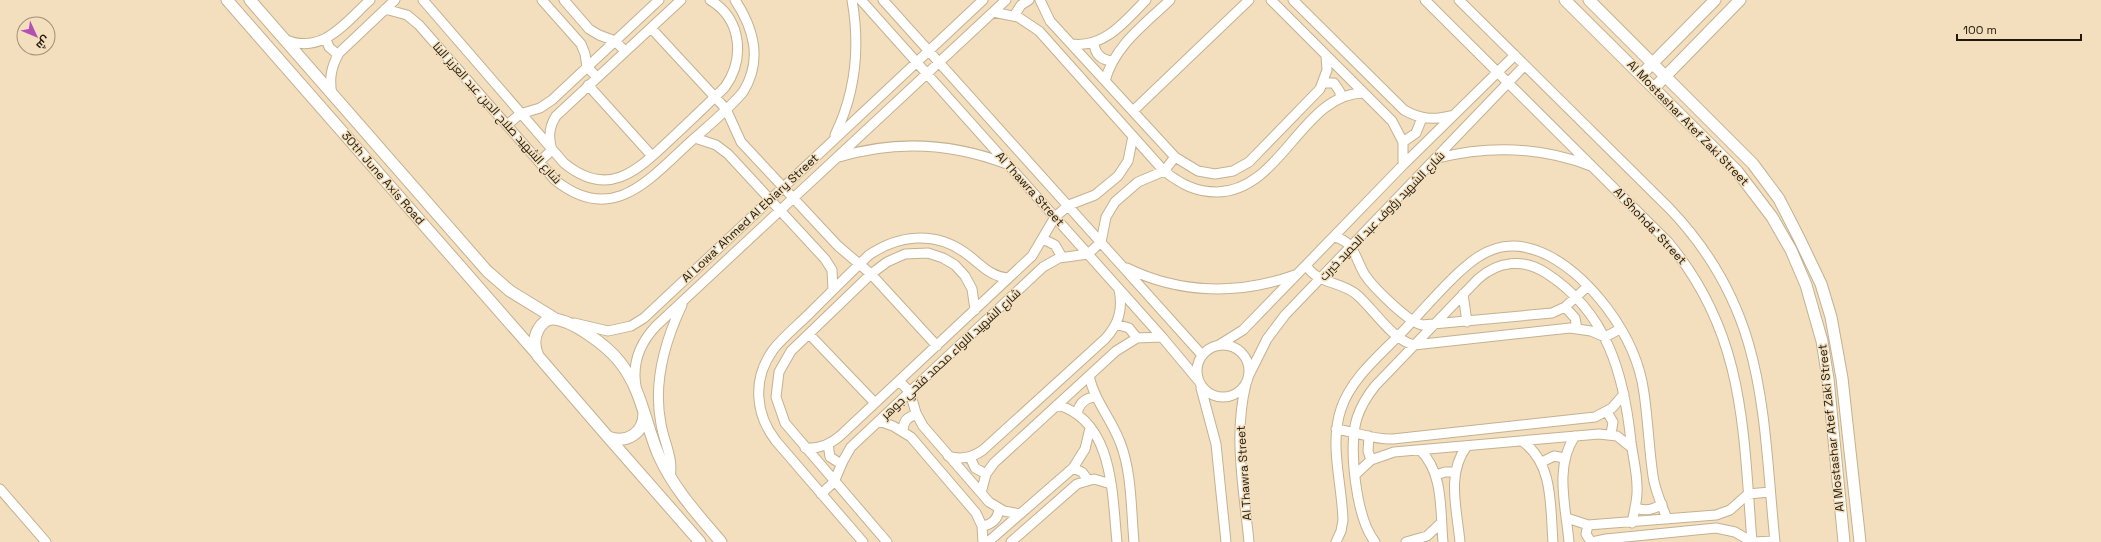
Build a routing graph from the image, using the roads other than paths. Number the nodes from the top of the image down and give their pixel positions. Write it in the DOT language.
graph roads {
  1 [pos="227,0"];
  2 [pos="370,0"];
  3 [pos="395,0"];
  4 [pos="423,0"];
  5 [pos="542,0"];
  6 [pos="564,0"];
  7 [pos="660,0"];
  8 [pos="681,0"];
  9 [pos="710,0"];
  10 [pos="735,0"];
  11 [pos="852,0"];
  12 [pos="861,0"];
  13 [pos="883,0"];
  14 [pos="983,0"];
  15 [pos="1006,0"];
  16 [pos="1029,0"];
  17 [pos="1040,0"];
  18 [pos="1146,0"];
  19 [pos="1170,0"];
  20 [pos="1249,0"];
  21 [pos="1271,0"];
  22 [pos="1293,0"];
  23 [pos="1425,0"];
  24 [pos="1459,0"];
  25 [pos="1565,0"];
  26 [pos="1589,0"];
  27 [pos="1715,0"];
  28 [pos="1740,0"];
  29 [pos="254,3"];
  30 [pos="385,9"];
  31 [pos="670,10"];
  32 [pos="993,12"];
  33 [pos="1014,16"];
  34 [pos="650,28"];
  35 [pos="1682,34"];
  36 [pos="284,39"];
  37 [pos="326,39"];
  38 [pos="615,41"];
  39 [pos="1094,43"];
  40 [pos="1072,44"];
  41 [pos="1635,46"];
  42 [pos="1695,46"];
  43 [pos="929,50"];
  44 [pos="625,51"];
  45 [pos="338,55"];
  46 [pos="1515,55"];
  47 [pos="1326,56"];
  48 [pos="1623,57"];
  49 [pos="916,61"];
  50 [pos="1112,61"];
  51 [pos="940,62"];
  52 [pos="1654,64"];
  53 [pos="1526,65"];
  54 [pos="587,67"];
  55 [pos="1498,72"];
  56 [pos="927,74"];
  57 [pos="1642,75"];
  58 [pos="1666,76"];
  59 [pos="597,77"];
  60 [pos="1105,81"];
  61 [pos="1323,83"];
  62 [pos="1509,83"];
  63 [pos="588,85"];
  64 [pos="1654,88"];
  65 [pos="1364,93"];
  66 [pos="332,95"];
  67 [pos="1340,97"];
  68 [pos="714,98"];
  69 [pos="1696,105"];
  70 [pos="726,109"];
  71 [pos="1133,111"];
  72 [pos="520,114"];
  73 [pos="1454,115"];
  74 [pos="1422,118"];
  75 [pos="1684,118"];
  76 [pos="507,125"];
  77 [pos="1133,136"];
  78 [pos="695,138"];
  79 [pos="832,140"];
  80 [pos="1403,142"];
  81 [pos="552,150"];
  82 [pos="652,156"];
  83 [pos="838,157"];
  84 [pos="1175,157"];
  85 [pos="1438,158"];
  86 [pos="539,162"];
  87 [pos="1008,164"];
  88 [pos="644,165"];
  89 [pos="1403,166"];
  90 [pos="1594,168"];
  91 [pos="1164,171"];
  92 [pos="654,176"];
  93 [pos="783,186"];
  94 [pos="794,198"];
  95 [pos="770,199"];
  96 [pos="1069,205"];
  97 [pos="780,210"];
  98 [pos="1055,217"];
  99 [pos="1334,237"];
  100 [pos="1043,239"];
  101 [pos="1101,242"];
  102 [pos="1352,247"];
  103 [pos="1088,254"];
  104 [pos="1062,257"];
  105 [pos="860,263"];
  106 [pos="1306,265"];
  107 [pos="1122,266"];
  108 [pos="871,274"];
  109 [pos="1298,274"];
  110 [pos="1008,278"];
  111 [pos="1320,279"];
  112 [pos="1588,286"];
  113 [pos="1119,289"];
  114 [pos="833,290"];
  115 [pos="1463,294"];
  116 [pos="1576,298"];
  117 [pos="683,301"];
  118 [pos="815,308"];
  119 [pos="1565,308"];
  120 [pos="975,310"];
  121 [pos="554,318"];
  122 [pos="825,319"];
  123 [pos="1412,322"];
  124 [pos="1467,322"];
  125 [pos="566,323"];
  126 [pos="1116,324"];
  127 [pos="1432,325"];
  128 [pos="1577,328"];
  129 [pos="1620,329"];
  130 [pos="809,334"];
  131 [pos="1398,336"];
  132 [pos="1162,337"];
  133 [pos="1605,337"];
  134 [pos="1137,338"];
  135 [pos="1219,345"];
  136 [pos="1414,345"];
  137 [pos="937,346"];
  138 [pos="1202,355"];
  139 [pos="538,356"];
  140 [pos="1089,376"];
  141 [pos="1248,377"];
  142 [pos="899,381"];
  143 [pos="1199,383"];
  144 [pos="636,389"];
  145 [pos="910,392"];
  146 [pos="1624,394"];
  147 [pos="1095,397"];
  148 [pos="875,403"];
  149 [pos="1057,405"];
  150 [pos="644,412"];
  151 [pos="1607,412"];
  152 [pos="1077,414"];
  153 [pos="917,415"];
  154 [pos="879,421"];
  155 [pos="1090,428"];
  156 [pos="1336,429"];
  157 [pos="903,431"];
  158 [pos="1354,431"];
  159 [pos="1612,434"];
  160 [pos="1369,436"];
  161 [pos="1575,436"];
  162 [pos="608,437"];
  163 [pos="797,439"];
  164 [pos="1522,441"];
  165 [pos="828,444"];
  166 [pos="1468,446"];
  167 [pos="804,448"];
  168 [pos="1632,448"];
  169 [pos="784,450"];
  170 [pos="1420,450"];
  171 [pos="948,456"];
  172 [pos="970,457"];
  173 [pos="1564,458"];
  174 [pos="1371,460"];
  175 [pos="1542,462"];
  176 [pos="841,464"];
  177 [pos="1073,468"];
  178 [pos="1455,472"];
  179 [pos="986,474"];
  180 [pos="1356,474"];
  181 [pos="1436,475"];
  182 [pos="670,478"];
  183 [pos="1088,480"];
  184 [pos="834,482"];
  185 [pos="1110,484"];
  186 [pos="0,489"];
  187 [pos="1770,492"];
  188 [pos="821,494"];
  189 [pos="981,494"];
  190 [pos="1748,494"];
  191 [pos="1359,497"];
  192 [pos="1341,499"];
  193 [pos="1662,504"];
  194 [pos="1635,507"];
  195 [pos="999,509"];
  196 [pos="1020,514"];
  197 [pos="1567,518"];
  198 [pos="1667,519"];
  199 [pos="1442,523"];
  200 [pos="1632,523"];
  201 [pos="1588,525"];
  202 [pos="982,526"];
  203 [pos="1428,539"];
  204 [pos="46,542"];
  205 [pos="700,542"];
  206 [pos="721,542"];
  207 [pos="863,542"];
  208 [pos="887,542"];
  209 [pos="983,542"];
  210 [pos="988,542"];
  211 [pos="1011,542"];
  212 [pos="1117,542"];
  213 [pos="1134,542"];
  214 [pos="1226,542"];
  215 [pos="1249,542"];
  216 [pos="1336,542"];
  217 [pos="1375,542"];
  218 [pos="1406,542"];
  219 [pos="1443,542"];
  220 [pos="1460,542"];
  221 [pos="1553,542"];
  222 [pos="1569,542"];
  223 [pos="1592,542"];
  224 [pos="1752,542"];
  225 [pos="1775,542"];
  226 [pos="1844,542"];
  227 [pos="1860,542"];
  1 -- 139 [label="street, 30th June Axis Road"];
  2 -- 37 [label="street"];
  3 -- 30 [label="street"];
  4 -- 72 [label="street, شارع الشهيد صلاح الدين عبد العزيز البنا"];
  5 -- 54 [label="street"];
  6 -- 38 [label="street"];
  7 -- 31 [label="street"];
  7 -- 38 [label="street"];
  8 -- 31 [label="street"];
  9 -- 68 [label="street, شارع الشهيد صلاح الدين عبد العزيز البنا"];
  10 -- 70 [label="street, شارع الشهيد صلاح الدين عبد العزيز البنا"];
  11 -- 79 [label="street"];
  12 -- 49 [label="street, Al Thawra Street"];
  13 -- 43 [label="street, Al Thawra Street"];
  14 -- 43 [label="street, Al Lowa' Ahmed Al Ebiary Street"];
  15 -- 32 [label="street, Al Lowa' Ahmed Al Ebiary Street"];
  16 -- 33 [label="street"];
  17 -- 40 [label="street"];
  18 -- 39 [label="street"];
  19 -- 50 [label="street"];
  20 -- 71 [label="street"];
  21 -- 47 [label="street"];
  22 -- 74 [label="street"];
  23 -- 55 [label="street, Al Shohda' Street"];
  24 -- 46 [label="street, Al Shohda' Street"];
  25 -- 48 [label="street, Al Mostashar Atef Zaki Street"];
  26 -- 41 [label="street, Al Mostashar Atef Zaki Street"];
  27 -- 35 [label="street"];
  28 -- 42 [label="street"];
  29 -- 36 [label="street, 30th June Axis Road"];
  30 -- 45 [label="street"];
  30 -- 76 [label="street, شارع الشهيد صلاح الدين عبد العزيز البنا"];
  31 -- 34 [label="street"];
  32 -- 33 [label="street"];
  32 -- 51 [label="street, Al Lowa' Ahmed Al Ebiary Street"];
  33 -- 77 [label="street"];
  34 -- 44 [label="street"];
  34 -- 68 [label="street"];
  35 -- 42 [label="street"];
  35 -- 52 [label="street"];
  36 -- 37 [label="street"];
  36 -- 66 [label="street, 30th June Axis Road"];
  37 -- 45 [label="street"];
  38 -- 44 [label="street"];
  38 -- 54 [label="street"];
  39 -- 40 [label="street"];
  39 -- 50 [label="street"];
  40 -- 60 [label="street"];
  41 -- 48 [label="street"];
  41 -- 52 [label="street, Al Mostashar Atef Zaki Street"];
  42 -- 58 [label="street"];
  43 -- 49 [label="street, Al Lowa' Ahmed Al Ebiary Street"];
  43 -- 51 [label="street, Al Thawra Street"];
  44 -- 59 [label="street"];
  45 -- 66 [label="street"];
  46 -- 53 [label="street, Al Shohda' Street"];
  46 -- 55 [label="street, شارع الشهيد رؤوف عبد الحميد خيرت"];
  47 -- 61 [label="street"];
  47 -- 65 [label="street"];
  48 -- 57 [label="street, Al Mostashar Atef Zaki Street"];
  49 -- 56 [label="street, Al Thawra Street"];
  49 -- 79 [label="street, Al Lowa' Ahmed Al Ebiary Street"];
  50 -- 60 [label="street"];
  51 -- 56 [label="street, Al Lowa' Ahmed Al Ebiary Street"];
  51 -- 96 [label="street, Al Thawra Street"];
  52 -- 57 [label="street"];
  52 -- 58 [label="street, Al Mostashar Atef Zaki Street"];
  53 -- 62 [label="street, شارع الشهيد رؤوف عبد الحميد خيرت"];
  53 -- 187 [label="street, Al Shohda' Street"];
  54 -- 59 [label="street"];
  54 -- 72 [label="street"];
  55 -- 62 [label="street, Al Shohda' Street"];
  55 -- 73 [label="street, شارع الشهيد رؤوف عبد الحميد خيرت"];
  56 -- 83 [label="street, Al Lowa' Ahmed Al Ebiary Street"];
  56 -- 87 [label="street, Al Thawra Street"];
  57 -- 64 [label="street, Al Mostashar Atef Zaki Street"];
  58 -- 64 [label="street"];
  58 -- 69 [label="street, Al Mostashar Atef Zaki Street"];
  59 -- 63 [label="street"];
  60 -- 71 [label="street"];
  61 -- 67 [label="street"];
  61 -- 84 [label="street"];
  62 -- 85 [label="street, شارع الشهيد رؤوف عبد الحميد خيرت"];
  62 -- 90 [label="street, Al Shohda' Street"];
  63 -- 81 [label="street"];
  63 -- 82 [label="street"];
  64 -- 75 [label="street, Al Mostashar Atef Zaki Street"];
  65 -- 67 [label="street"];
  65 -- 80 [label="street"];
  66 -- 121 [label="street, 30th June Axis Road"];
  67 -- 91 [label="street"];
  68 -- 70 [label="street"];
  68 -- 82 [label="street, شارع الشهيد صلاح الدين عبد العزيز البنا"];
  69 -- 75 [label="street"];
  69 -- 227 [label="street, Al Mostashar Atef Zaki Street"];
  70 -- 78 [label="street, شارع الشهيد صلاح الدين عبد العزيز البنا"];
  70 -- 93 [label="street"];
  71 -- 84 [label="street"];
  72 -- 76 [label="street"];
  72 -- 81 [label="street, شارع الشهيد صلاح الدين عبد العزيز البنا"];
  73 -- 74 [label="street"];
  73 -- 89 [label="street, شارع الشهيد رؤوف عبد الحميد خيرت"];
  74 -- 80 [label="street"];
  75 -- 226 [label="street, Al Mostashar Atef Zaki Street"];
  76 -- 86 [label="street, شارع الشهيد صلاح الدين عبد العزيز البنا"];
  77 -- 91 [label="street"];
  77 -- 96 [label="street"];
  78 -- 92 [label="street, شارع الشهيد صلاح الدين عبد العزيز البنا"];
  78 -- 95 [label="street"];
  79 -- 93 [label="street, Al Lowa' Ahmed Al Ebiary Street"];
  80 -- 89 [label="street"];
  81 -- 86 [label="street"];
  81 -- 88 [label="street, شارع الشهيد صلاح الدين عبد العزيز البنا"];
  82 -- 88 [label="street, شارع الشهيد صلاح الدين عبد العزيز البنا"];
  83 -- 87 [label="street"];
  83 -- 94 [label="street, Al Lowa' Ahmed Al Ebiary Street"];
  84 -- 91 [label="street"];
  85 -- 90 [label="street"];
  85 -- 102 [label="street, شارع الشهيد رؤوف عبد الحميد خيرت"];
  86 -- 92 [label="street, شارع الشهيد صلاح الدين عبد العزيز البنا"];
  87 -- 98 [label="street, Al Thawra Street"];
  88 -- 92 [label="street"];
  89 -- 99 [label="street, شارع الشهيد رؤوف عبد الحميد خيرت"];
  90 -- 190 [label="street, Al Shohda' Street"];
  91 -- 101 [label="street"];
  93 -- 94 [label="street"];
  93 -- 95 [label="street, Al Lowa' Ahmed Al Ebiary Street"];
  94 -- 97 [label="street, Al Lowa' Ahmed Al Ebiary Street"];
  94 -- 105 [label="street"];
  95 -- 97 [label="street"];
  95 -- 125 [label="street, Al Lowa' Ahmed Al Ebiary Street"];
  96 -- 98 [label="street"];
  96 -- 101 [label="street, Al Thawra Street"];
  97 -- 114 [label="street"];
  97 -- 117 [label="street, Al Lowa' Ahmed Al Ebiary Street"];
  98 -- 100 [label="street, شارع الشهيد اللواء محمد فتحي جوهر"];
  98 -- 103 [label="street, Al Thawra Street"];
  99 -- 102 [label="street"];
  99 -- 106 [label="street, شارع الشهيد رؤوف عبد الحميد خيرت"];
  100 -- 104 [label="street"];
  100 -- 110 [label="street, شارع الشهيد اللواء محمد فتحي جوهر"];
  101 -- 103 [label="street"];
  101 -- 107 [label="street, Al Thawra Street"];
  102 -- 111 [label="street, شارع الشهيد رؤوف عبد الحميد خيرت"];
  102 -- 123 [label="street"];
  103 -- 104 [label="street, شارع الشهيد اللواء محمد فتحي جوهر"];
  103 -- 113 [label="street, Al Thawra Street"];
  104 -- 145 [label="street, شارع الشهيد اللواء محمد فتحي جوهر"];
  105 -- 108 [label="street"];
  105 -- 110 [label="street"];
  105 -- 114 [label="street"];
  106 -- 109 [label="street, شارع الشهيد رؤوف عبد الحميد خيرت"];
  106 -- 111 [label="street"];
  107 -- 109 [label="street"];
  107 -- 138 [label="street, Al Thawra Street"];
  108 -- 120 [label="street"];
  108 -- 122 [label="street"];
  108 -- 137 [label="street"];
  109 -- 135 [label="street, شارع الشهيد رؤوف عبد الحميد خيرت"];
  110 -- 120 [label="street, شارع الشهيد اللواء محمد فتحي جوهر"];
  111 -- 131 [label="street"];
  111 -- 141 [label="street, شارع الشهيد رؤوف عبد الحميد خيرت"];
  112 -- 116 [label="street"];
  112 -- 123 [label="street"];
  112 -- 129 [label="street"];
  113 -- 126 [label="street"];
  113 -- 132 [label="street, Al Thawra Street"];
  114 -- 118 [label="street"];
  115 -- 116 [label="street"];
  115 -- 124 [label="street"];
  115 -- 127 [label="street"];
  116 -- 119 [label="street"];
  116 -- 133 [label="street"];
  117 -- 144 [label="street, Al Lowa' Ahmed Al Ebiary Street"];
  117 -- 182 [label="street"];
  118 -- 122 [label="street"];
  118 -- 169 [label="street"];
  119 -- 124 [label="street"];
  119 -- 128 [label="street"];
  120 -- 137 [label="street, شارع الشهيد اللواء محمد فتحي جوهر"];
  121 -- 125 [label="street, 30th June Axis Road"];
  121 -- 139 [label="street"];
  122 -- 130 [label="street"];
  123 -- 127 [label="street"];
  123 -- 131 [label="street"];
  124 -- 127 [label="street"];
  125 -- 144 [label="street, 30th June Axis Road"];
  126 -- 134 [label="street"];
  126 -- 172 [label="street"];
  127 -- 136 [label="street"];
  128 -- 133 [label="street"];
  128 -- 136 [label="street"];
  129 -- 133 [label="street"];
  129 -- 193 [label="street"];
  130 -- 148 [label="street"];
  130 -- 163 [label="street"];
  131 -- 136 [label="street"];
  131 -- 156 [label="street"];
  132 -- 134 [label="street"];
  132 -- 143 [label="street, Al Thawra Street"];
  133 -- 146 [label="street"];
  134 -- 140 [label="street"];
  135 -- 138 [label="street"];
  135 -- 141 [label="street"];
  136 -- 158 [label="street"];
  137 -- 142 [label="street, شارع الشهيد اللواء محمد فتحي جوهر"];
  138 -- 143 [label="street"];
  139 -- 162 [label="street, 30th June Axis Road"];
  140 -- 147 [label="street"];
  140 -- 149 [label="street"];
  141 -- 143 [label="street"];
  141 -- 215 [label="street, Al Thawra Street"];
  142 -- 145 [label="street"];
  142 -- 148 [label="street, شارع الشهيد اللواء محمد فتحي جوهر"];
  143 -- 214 [label="street, Al Thawra Street"];
  144 -- 150 [label="street, 30th June Axis Road"];
  145 -- 153 [label="street"];
  145 -- 154 [label="street, شارع الشهيد اللواء محمد فتحي جوهر"];
  146 -- 151 [label="street"];
  146 -- 168 [label="street"];
  147 -- 152 [label="street"];
  147 -- 213 [label="street"];
  148 -- 165 [label="street, شارع الشهيد اللواء محمد فتحي جوهر"];
  149 -- 152 [label="street"];
  149 -- 179 [label="street"];
  150 -- 162 [label="street"];
  150 -- 182 [label="street"];
  151 -- 159 [label="street"];
  151 -- 160 [label="street"];
  152 -- 155 [label="street"];
  153 -- 157 [label="street"];
  153 -- 171 [label="street"];
  154 -- 157 [label="street"];
  154 -- 176 [label="street, شارع الشهيد اللواء محمد فتحي جوهر"];
  155 -- 177 [label="street"];
  155 -- 185 [label="street"];
  156 -- 158 [label="street"];
  156 -- 192 [label="street"];
  157 -- 202 [label="street"];
  158 -- 160 [label="street"];
  158 -- 180 [label="street"];
  159 -- 161 [label="street"];
  159 -- 168 [label="street"];
  160 -- 174 [label="street"];
  161 -- 164 [label="street"];
  161 -- 173 [label="street"];
  162 -- 205 [label="street"];
  163 -- 167 [label="street"];
  163 -- 169 [label="street"];
  164 -- 166 [label="street"];
  164 -- 175 [label="street"];
  165 -- 167 [label="street, شارع الشهيد اللواء محمد فتحي جوهر"];
  165 -- 176 [label="street"];
  166 -- 170 [label="street"];
  166 -- 178 [label="street"];
  167 -- 184 [label="street"];
  168 -- 194 [label="street"];
  169 -- 188 [label="street"];
  170 -- 174 [label="street"];
  170 -- 181 [label="street"];
  171 -- 172 [label="street"];
  171 -- 189 [label="street"];
  172 -- 179 [label="street"];
  173 -- 175 [label="street"];
  173 -- 197 [label="street"];
  174 -- 180 [label="street"];
  175 -- 221 [label="street"];
  176 -- 184 [label="street, شارع الشهيد اللواء محمد فتحي جوهر"];
  177 -- 183 [label="street"];
  177 -- 196 [label="street"];
  178 -- 181 [label="street"];
  178 -- 220 [label="street"];
  179 -- 189 [label="street"];
  180 -- 191 [label="street"];
  181 -- 199 [label="street"];
  182 -- 206 [label="street"];
  183 -- 185 [label="street"];
  183 -- 211 [label="street"];
  184 -- 188 [label="street"];
  184 -- 208 [label="street"];
  185 -- 212 [label="street"];
  186 -- 204 [label="street"];
  187 -- 190 [label="street"];
  187 -- 225 [label="street, Al Shohda' Street"];
  188 -- 207 [label="street"];
  189 -- 195 [label="street"];
  190 -- 198 [label="street"];
  190 -- 224 [label="street, Al Shohda' Street"];
  191 -- 192 [label="street"];
  191 -- 217 [label="street"];
  192 -- 216 [label="street"];
  193 -- 194 [label="street"];
  193 -- 198 [label="street"];
  194 -- 200 [label="street"];
  195 -- 196 [label="street"];
  195 -- 202 [label="street"];
  196 -- 210 [label="street"];
  197 -- 201 [label="street"];
  197 -- 222 [label="street"];
  198 -- 200 [label="street"];
  199 -- 203 [label="street"];
  199 -- 219 [label="street"];
  200 -- 201 [label="street"];
  201 -- 223 [label="street"];
  202 -- 209 [label="street"];
  203 -- 218 [label="street"];
  223 -- 224 [label="street"];
  224 -- 225 [label="street"];
}
